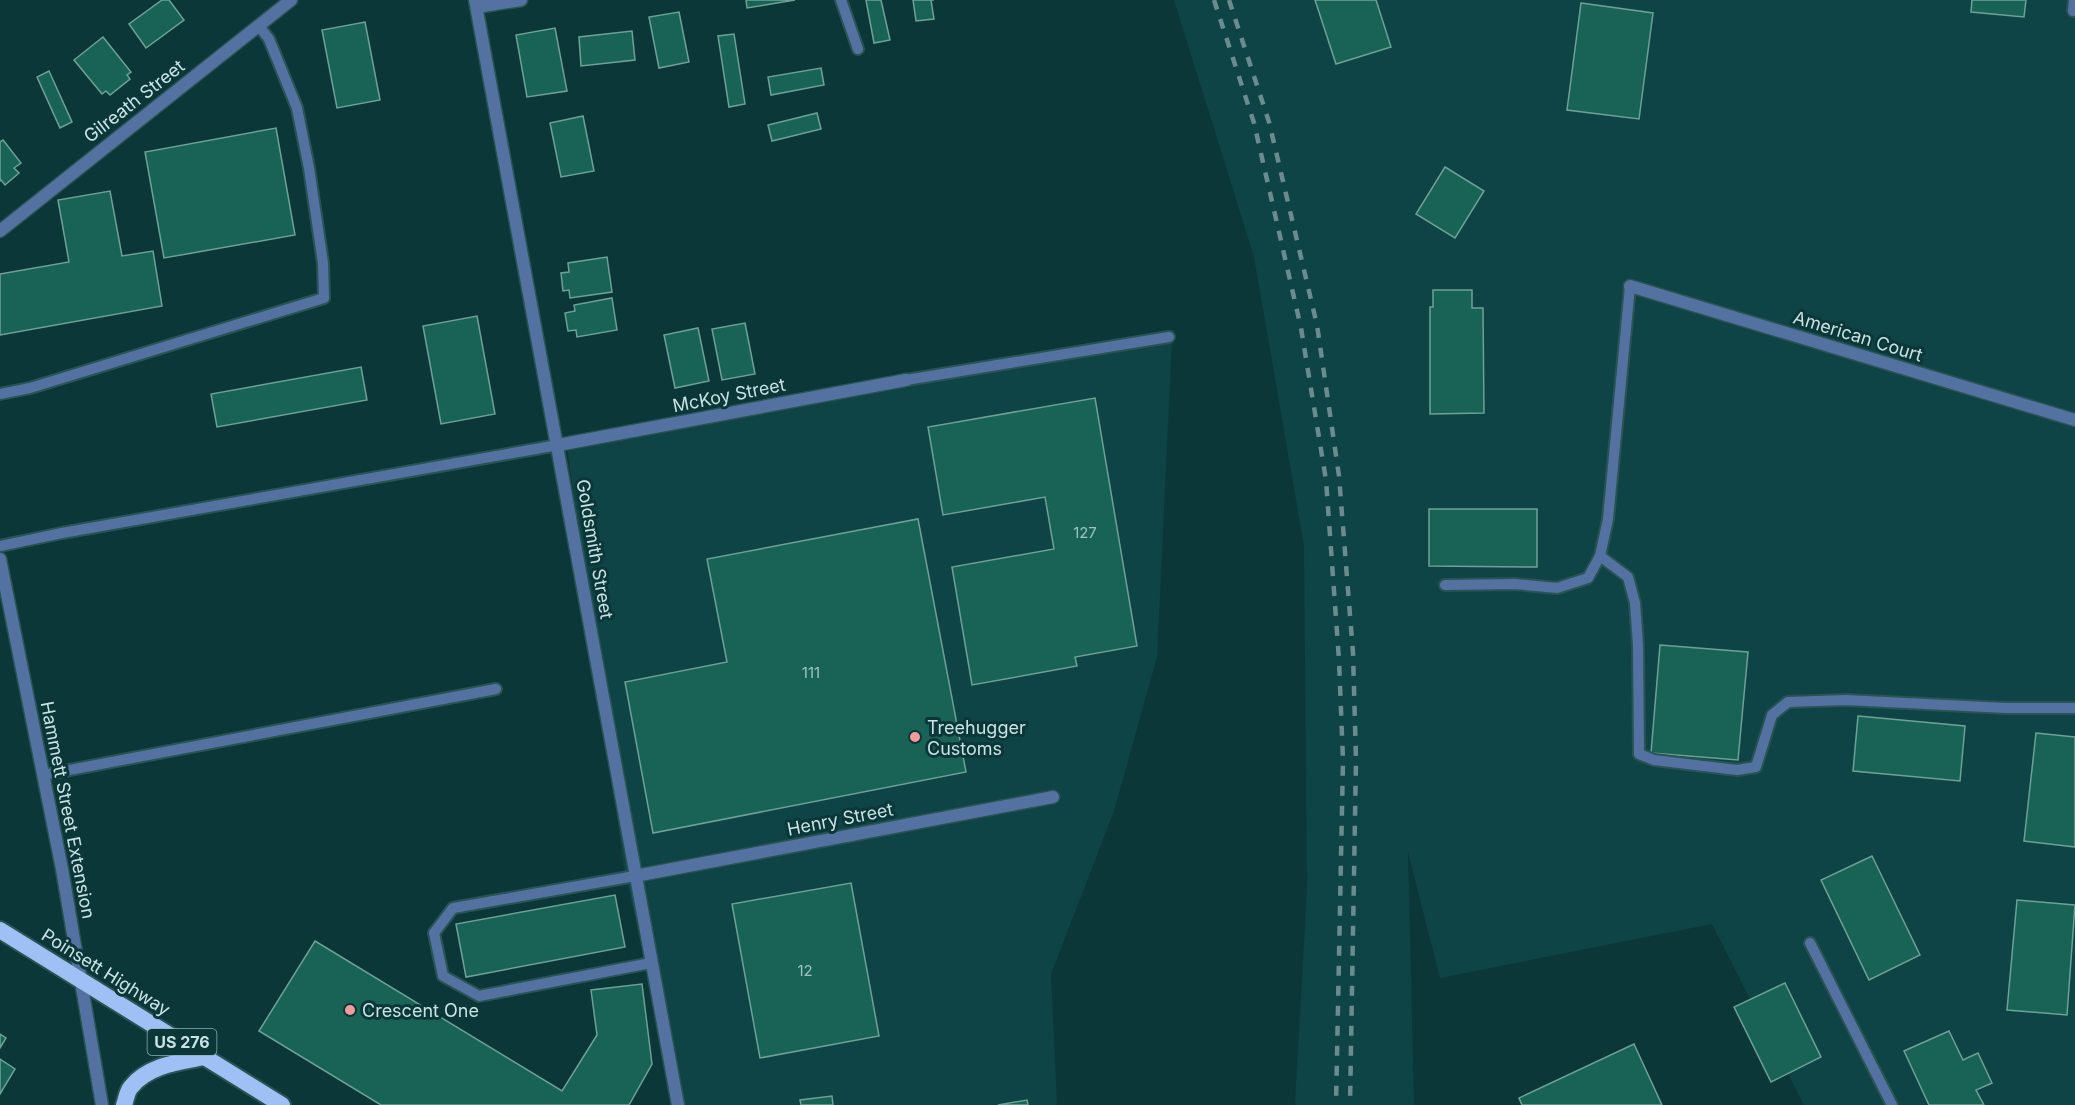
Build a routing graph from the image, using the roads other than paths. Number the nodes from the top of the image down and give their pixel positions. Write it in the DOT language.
graph roads {
  1 [pos="291,0"];
  2 [pos="521,0"];
  3 [pos="841,0"];
  4 [pos="476,4"];
  5 [pos="259,26"];
  6 [pos="858,49"];
  7 [pos="0,231"];
  8 [pos="1630,286"];
  9 [pos="1169,337"];
  10 [pos="906,380"];
  11 [pos="0,394"];
  12 [pos="2075,420"];
  13 [pos="558,445"];
  14 [pos="0,546"];
  15 [pos="1600,556"];
  16 [pos="0,559"];
  17 [pos="1445,585"];
  18 [pos="496,689"];
  19 [pos="2075,708"];
  20 [pos="43,775"];
  21 [pos="1053,797"];
  22 [pos="634,876"];
  23 [pos="0,931"];
  24 [pos="1810,944"];
  25 [pos="651,963"];
  26 [pos="82,980"];
  27 [pos="205,1057"];
  28 [pos="102,1105"];
  29 [pos="124,1105"];
  30 [pos="282,1105"];
  31 [pos="678,1105"];
  32 [pos="1892,1105"];
  1 -- 5 [label="street, Gilreath Street"];
  2 -- 4 [label="street"];
  3 -- 6 [label="lane"];
  4 -- 13 [label="street, Goldsmith Street"];
  5 -- 7 [label="street, Gilreath Street"];
  5 -- 11 [label="lane"];
  8 -- 12 [label="street, American Court"];
  8 -- 15 [label="lane"];
  9 -- 10 [label="lane"];
  10 -- 13 [label="street, McKoy Street"];
  13 -- 14 [label="lane"];
  13 -- 22 [label="street, Goldsmith Street"];
  15 -- 17 [label="lane"];
  15 -- 19 [label="lane"];
  16 -- 20 [label="street, Hammett Street Extension"];
  18 -- 20 [label="lane"];
  20 -- 26 [label="street, Hammett Street Extension"];
  21 -- 22 [label="street, Henry Street"];
  22 -- 25 [label="street, Goldsmith Street"];
  22 -- 25 [label="lane"];
  23 -- 26 [label="highway, Poinsett Highway / US 276"];
  24 -- 32 [label="lane"];
  25 -- 31 [label="street, Goldsmith Street"];
  26 -- 27 [label="highway, Poinsett Highway / US 276"];
  26 -- 28 [label="street, Hammett Street Extension"];
  27 -- 29 [label="highway"];
  27 -- 30 [label="highway, Poinsett Highway / US 276"];
}
